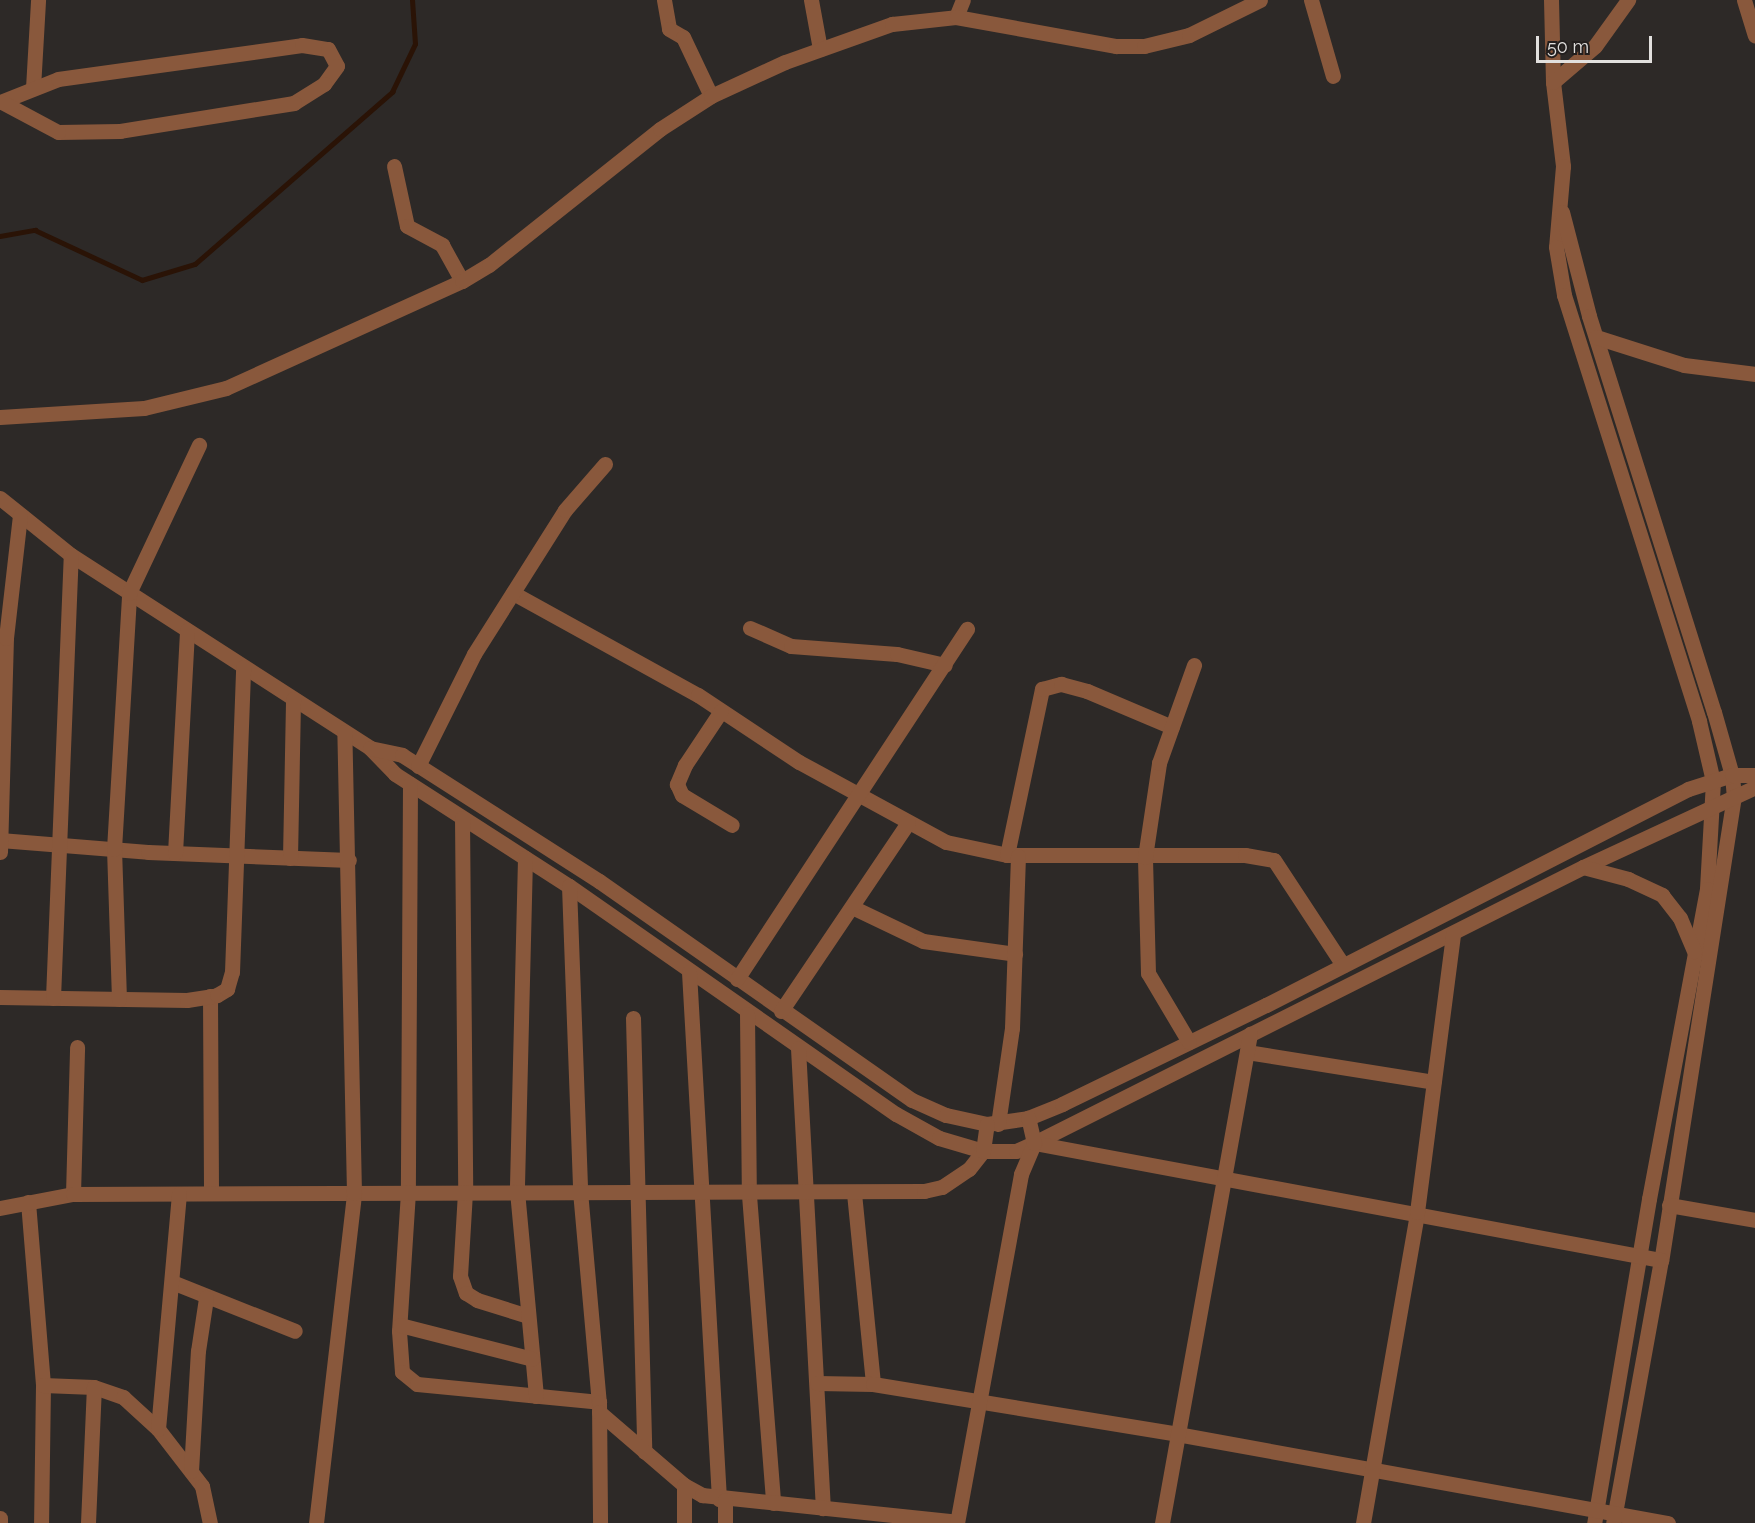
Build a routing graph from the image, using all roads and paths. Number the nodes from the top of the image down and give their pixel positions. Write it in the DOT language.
graph roads {
  1 [pos="38,0"];
  2 [pos="664,0"];
  3 [pos="811,0"];
  4 [pos="963,0"];
  5 [pos="1260,0"];
  6 [pos="1311,0"];
  7 [pos="1551,0"];
  8 [pos="1628,0"];
  9 [pos="1745,0"];
  10 [pos="956,17"];
  11 [pos="1755,35"];
  12 [pos="820,49"];
  13 [pos="1333,76"];
  14 [pos="1553,82"];
  15 [pos="33,88"];
  16 [pos="711,96"];
  17 [pos="1,102"];
  18 [pos="393,166"];
  19 [pos="1560,207"];
  20 [pos="462,281"];
  21 [pos="1591,321"];
  22 [pos="1573,327"];
  23 [pos="1596,337"];
  24 [pos="1755,374"];
  25 [pos="0,417"];
  26 [pos="199,445"];
  27 [pos="605,464"];
  28 [pos="0,498"];
  29 [pos="20,515"];
  30 [pos="70,555"];
  31 [pos="129,592"];
  32 [pos="513,593"];
  33 [pos="750,628"];
  34 [pos="967,629"];
  35 [pos="187,630"];
  36 [pos="3,631"];
  37 [pos="945,664"];
  38 [pos="1194,665"];
  39 [pos="243,667"];
  40 [pos="293,699"];
  41 [pos="721,711"];
  42 [pos="1172,728"];
  43 [pos="344,732"];
  44 [pos="370,748"];
  45 [pos="418,766"];
  46 [pos="1732,775"];
  47 [pos="1755,775"];
  48 [pos="1713,781"];
  49 [pos="410,784"];
  50 [pos="1755,787"];
  51 [pos="859,796"];
  52 [pos="1734,796"];
  53 [pos="1713,805"];
  54 [pos="462,818"];
  55 [pos="908,823"];
  56 [pos="732,825"];
  57 [pos="0,840"];
  58 [pos="60,844"];
  59 [pos="114,849"];
  60 [pos="0,852"];
  61 [pos="175,853"];
  62 [pos="236,855"];
  63 [pos="1012,856"];
  64 [pos="1145,857"];
  65 [pos="290,858"];
  66 [pos="525,858"];
  67 [pos="349,860"];
  68 [pos="1583,867"];
  69 [pos="569,886"];
  70 [pos="854,908"];
  71 [pos="1453,933"];
  72 [pos="1694,951"];
  73 [pos="1015,954"];
  74 [pos="1343,965"];
  75 [pos="689,972"];
  76 [pos="737,979"];
  77 [pos="210,996"];
  78 [pos="0,997"];
  79 [pos="53,998"];
  80 [pos="119,999"];
  81 [pos="781,1011"];
  82 [pos="747,1014"];
  83 [pos="633,1018"];
  84 [pos="1250,1034"];
  85 [pos="1189,1042"];
  86 [pos="77,1047"];
  87 [pos="798,1048"];
  88 [pos="1247,1053"];
  89 [pos="1434,1082"];
  90 [pos="1028,1118"];
  91 [pos="992,1124"];
  92 [pos="1034,1143"];
  93 [pos="983,1151"];
  94 [pos="1226,1179"];
  95 [pos="517,1191"];
  96 [pos="580,1191"];
  97 [pos="408,1192"];
  98 [pos="465,1192"];
  99 [pos="639,1192"];
  100 [pos="211,1193"];
  101 [pos="354,1193"];
  102 [pos="855,1193"];
  103 [pos="73,1194"];
  104 [pos="179,1194"];
  105 [pos="702,1194"];
  106 [pos="805,1194"];
  107 [pos="749,1195"];
  108 [pos="28,1202"];
  109 [pos="1669,1206"];
  110 [pos="0,1208"];
  111 [pos="1417,1212"];
  112 [pos="1755,1220"];
  113 [pos="1639,1255"];
  114 [pos="1660,1260"];
  115 [pos="172,1282"];
  116 [pos="206,1298"];
  117 [pos="528,1316"];
  118 [pos="400,1325"];
  119 [pos="295,1331"];
  120 [pos="532,1359"];
  121 [pos="818,1383"];
  122 [pos="873,1384"];
  123 [pos="43,1385"];
  124 [pos="94,1387"];
  125 [pos="536,1396"];
  126 [pos="977,1402"];
  127 [pos="599,1407"];
  128 [pos="158,1429"];
  129 [pos="1177,1434"];
  130 [pos="644,1452"];
  131 [pos="191,1471"];
  132 [pos="1372,1471"];
  133 [pos="684,1485"];
  134 [pos="722,1499"];
  135 [pos="774,1503"];
  136 [pos="823,1508"];
  137 [pos="1595,1517"];
  138 [pos="0,1518"];
  139 [pos="1613,1518"];
  140 [pos="0,1523"];
  141 [pos="41,1523"];
  142 [pos="88,1523"];
  143 [pos="210,1523"];
  144 [pos="316,1523"];
  145 [pos="600,1523"];
  146 [pos="684,1523"];
  147 [pos="725,1523"];
  148 [pos="957,1523"];
  149 [pos="1162,1523"];
  150 [pos="1363,1523"];
  151 [pos="1668,1523"];
  1 -- 15 [label="street"];
  2 -- 16 [label="street"];
  3 -- 12 [label="street"];
  4 -- 10 [label="street"];
  5 -- 10 [label="street"];
  6 -- 13 [label="street"];
  7 -- 14 [label="street"];
  8 -- 14 [label="street"];
  9 -- 11 [label="street"];
  10 -- 12 [label="street"];
  12 -- 16 [label="street"];
  14 -- 19 [label="street"];
  15 -- 17 [label="street"];
  15 -- 17 [label="street"];
  16 -- 20 [label="street"];
  18 -- 20 [label="street"];
  19 -- 21 [label="street"];
  19 -- 22 [label="street"];
  20 -- 25 [label="street"];
  21 -- 22 [label="street"];
  21 -- 23 [label="street"];
  22 -- 48 [label="street"];
  23 -- 24 [label="street"];
  23 -- 46 [label="street"];
  26 -- 31 [label="street"];
  27 -- 32 [label="street"];
  28 -- 29 [label="street"];
  29 -- 30 [label="street"];
  29 -- 36 [label="street"];
  30 -- 31 [label="street"];
  30 -- 58 [label="street"];
  31 -- 35 [label="street"];
  31 -- 59 [label="street"];
  32 -- 41 [label="street"];
  32 -- 45 [label="street"];
  33 -- 37 [label="street"];
  34 -- 37 [label="street"];
  35 -- 39 [label="street"];
  35 -- 61 [label="street"];
  36 -- 57 [label="street"];
  37 -- 51 [label="street"];
  38 -- 42 [label="street"];
  39 -- 40 [label="street"];
  39 -- 62 [label="street"];
  40 -- 43 [label="street"];
  40 -- 65 [label="street"];
  41 -- 51 [label="street"];
  41 -- 56 [label="street"];
  42 -- 63 [label="street"];
  42 -- 64 [label="street"];
  43 -- 44 [label="street"];
  43 -- 67 [label="street"];
  44 -- 45 [label="street"];
  44 -- 49 [label="street"];
  45 -- 76 [label="street"];
  46 -- 47 [label="street"];
  46 -- 48 [label="street"];
  46 -- 52 [label="street"];
  48 -- 53 [label="street"];
  48 -- 74 [label="street"];
  49 -- 54 [label="street"];
  49 -- 97 [label="street"];
  50 -- 52 [label="street"];
  51 -- 55 [label="street"];
  51 -- 76 [label="street"];
  52 -- 53 [label="street"];
  52 -- 109 [label="street"];
  53 -- 68 [label="street"];
  53 -- 72 [label="street"];
  54 -- 66 [label="street"];
  54 -- 98 [label="street"];
  55 -- 63 [label="street"];
  55 -- 70 [label="street"];
  57 -- 58 [label="street"];
  57 -- 60 [label="street"];
  58 -- 59 [label="street"];
  58 -- 79 [label="street"];
  59 -- 61 [label="street"];
  59 -- 80 [label="street"];
  61 -- 62 [label="street"];
  62 -- 65 [label="street"];
  62 -- 77 [label="street"];
  63 -- 64 [label="street"];
  63 -- 73 [label="street"];
  64 -- 74 [label="street"];
  64 -- 85 [label="street"];
  65 -- 67 [label="street"];
  66 -- 69 [label="street"];
  66 -- 95 [label="street"];
  67 -- 101 [label="street"];
  68 -- 71 [label="street"];
  68 -- 72 [label="street"];
  69 -- 75 [label="street"];
  69 -- 96 [label="street"];
  70 -- 73 [label="street"];
  70 -- 81 [label="street"];
  71 -- 84 [label="street"];
  71 -- 89 [label="street"];
  72 -- 113 [label="street"];
  73 -- 91 [label="street"];
  74 -- 85 [label="street"];
  75 -- 82 [label="street"];
  75 -- 105 [label="street"];
  76 -- 81 [label="street"];
  77 -- 80 [label="street"];
  77 -- 100 [label="street"];
  78 -- 79 [label="street"];
  79 -- 80 [label="street"];
  81 -- 91 [label="street"];
  82 -- 87 [label="street"];
  82 -- 107 [label="street"];
  83 -- 99 [label="street"];
  84 -- 88 [label="street"];
  84 -- 92 [label="street"];
  85 -- 90 [label="street"];
  86 -- 103 [label="street"];
  87 -- 93 [label="street"];
  87 -- 106 [label="street"];
  88 -- 89 [label="street"];
  88 -- 94 [label="street"];
  89 -- 111 [label="street"];
  90 -- 91 [label="street"];
  90 -- 92 [label="street"];
  91 -- 93 [label="street"];
  92 -- 93 [label="street"];
  92 -- 94 [label="street"];
  92 -- 126 [label="street"];
  93 -- 102 [label="street"];
  94 -- 111 [label="street"];
  94 -- 129 [label="street"];
  95 -- 96 [label="street"];
  95 -- 98 [label="street"];
  95 -- 117 [label="street"];
  96 -- 99 [label="street"];
  96 -- 127 [label="street"];
  97 -- 98 [label="street"];
  97 -- 101 [label="street"];
  97 -- 118 [label="street"];
  98 -- 117 [label="street"];
  99 -- 105 [label="street"];
  99 -- 130 [label="street"];
  100 -- 101 [label="street"];
  100 -- 104 [label="street"];
  101 -- 144 [label="street"];
  102 -- 106 [label="street"];
  102 -- 122 [label="street"];
  103 -- 104 [label="street"];
  103 -- 108 [label="street"];
  104 -- 115 [label="street"];
  105 -- 107 [label="street"];
  105 -- 134 [label="street"];
  106 -- 107 [label="street"];
  106 -- 121 [label="street"];
  107 -- 135 [label="street"];
  108 -- 110 [label="street"];
  108 -- 123 [label="street"];
  109 -- 112 [label="street"];
  109 -- 114 [label="street"];
  111 -- 113 [label="street"];
  111 -- 132 [label="street"];
  113 -- 114 [label="street"];
  113 -- 137 [label="street"];
  114 -- 139 [label="street"];
  115 -- 116 [label="street"];
  115 -- 128 [label="street"];
  116 -- 119 [label="street"];
  116 -- 131 [label="street"];
  117 -- 120 [label="street"];
  118 -- 120 [label="street"];
  118 -- 125 [label="street"];
  120 -- 125 [label="street"];
  121 -- 122 [label="street"];
  121 -- 136 [label="street"];
  122 -- 126 [label="street"];
  123 -- 124 [label="street"];
  123 -- 141 [label="street"];
  124 -- 128 [label="street"];
  124 -- 142 [label="street"];
  125 -- 127 [label="street"];
  126 -- 129 [label="street"];
  126 -- 148 [label="street"];
  127 -- 130 [label="street"];
  127 -- 145 [label="street"];
  128 -- 131 [label="street"];
  129 -- 132 [label="street"];
  129 -- 149 [label="street"];
  130 -- 133 [label="street"];
  131 -- 143 [label="street"];
  132 -- 137 [label="street"];
  132 -- 150 [label="street"];
  133 -- 134 [label="street"];
  133 -- 146 [label="street"];
  134 -- 135 [label="street"];
  134 -- 147 [label="street"];
  135 -- 136 [label="street"];
  136 -- 148 [label="street"];
  137 -- 139 [label="street"];
  138 -- 140 [label="street"];
  139 -- 151 [label="street"];
}
